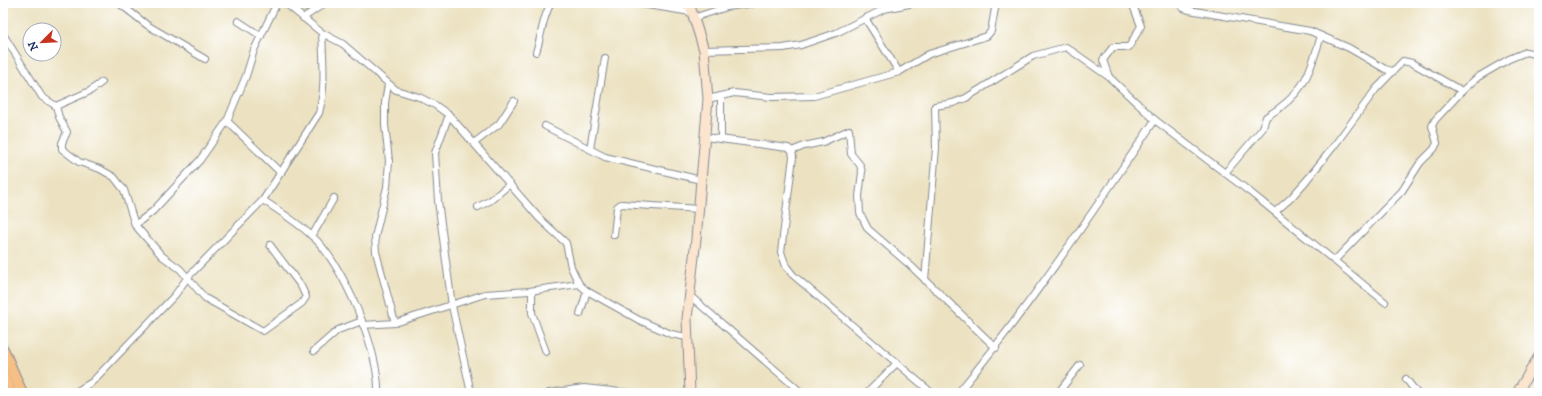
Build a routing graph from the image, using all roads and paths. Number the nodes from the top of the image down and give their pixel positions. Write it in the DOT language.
graph roads {
  1 [pos="119,3"];
  2 [pos="277,3"];
  3 [pos="286,3"];
  4 [pos="325,3"];
  5 [pos="551,3"];
  6 [pos="635,3"];
  7 [pos="755,3"];
  8 [pos="914,3"];
  9 [pos="996,3"];
  10 [pos="1132,3"];
  11 [pos="1181,3"];
  12 [pos="691,11"];
  13 [pos="303,18"];
  14 [pos="865,18"];
  15 [pos="238,21"];
  16 [pos="322,33"];
  17 [pos="3,34"];
  18 [pos="261,36"];
  19 [pos="1322,36"];
  20 [pos="704,50"];
  21 [pos="536,52"];
  22 [pos="1539,55"];
  23 [pos="605,58"];
  24 [pos="205,59"];
  25 [pos="1392,71"];
  26 [pos="899,72"];
  27 [pos="1109,77"];
  28 [pos="102,82"];
  29 [pos="388,84"];
  30 [pos="1462,91"];
  31 [pos="721,96"];
  32 [pos="708,99"];
  33 [pos="514,101"];
  34 [pos="56,106"];
  35 [pos="449,115"];
  36 [pos="1155,120"];
  37 [pos="227,121"];
  38 [pos="545,126"];
  39 [pos="705,137"];
  40 [pos="721,139"];
  41 [pos="474,143"];
  42 [pos="590,149"];
  43 [pos="792,151"];
  44 [pos="282,173"];
  45 [pos="1225,173"];
  46 [pos="701,180"];
  47 [pos="510,184"];
  48 [pos="334,198"];
  49 [pos="263,200"];
  50 [pos="478,207"];
  51 [pos="699,209"];
  52 [pos="1275,212"];
  53 [pos="135,225"];
  54 [pos="614,235"];
  55 [pos="312,236"];
  56 [pos="270,245"];
  57 [pos="1334,260"];
  58 [pos="187,278"];
  59 [pos="925,280"];
  60 [pos="579,284"];
  61 [pos="532,290"];
  62 [pos="587,291"];
  63 [pos="689,295"];
  64 [pos="1384,302"];
  65 [pos="452,306"];
  66 [pos="580,314"];
  67 [pos="362,323"];
  68 [pos="396,323"];
  69 [pos="687,337"];
  70 [pos="996,348"];
  71 [pos="3,349"];
  72 [pos="314,351"];
  73 [pos="546,352"];
  74 [pos="1539,356"];
  75 [pos="896,364"];
  76 [pos="1080,365"];
  77 [pos="3,374"];
  78 [pos="1406,379"];
  79 [pos="11,393"];
  80 [pos="22,393"];
  81 [pos="74,393"];
  82 [pos="378,393"];
  83 [pos="470,393"];
  84 [pos="549,393"];
  85 [pos="630,393"];
  86 [pos="690,393"];
  87 [pos="802,393"];
  88 [pos="867,393"];
  89 [pos="932,393"];
  90 [pos="958,393"];
  91 [pos="1058,393"];
  92 [pos="1417,393"];
  93 [pos="1517,393"];
  1 -- 24 [label="street"];
  2 -- 18 [label="street"];
  3 -- 13 [label="street"];
  4 -- 13 [label="street"];
  5 -- 21 [label="street"];
  6 -- 12 [label="street"];
  7 -- 12 [label="street"];
  8 -- 14 [label="street"];
  9 -- 26 [label="street"];
  10 -- 27 [label="street"];
  11 -- 19 [label="street"];
  12 -- 20 [label="street"];
  13 -- 16 [label="street"];
  14 -- 20 [label="street"];
  14 -- 26 [label="street"];
  15 -- 18 [label="street"];
  16 -- 29 [label="street"];
  16 -- 44 [label="street"];
  17 -- 34 [label="street"];
  18 -- 37 [label="street"];
  19 -- 25 [label="street"];
  19 -- 45 [label="street"];
  20 -- 32 [label="street"];
  22 -- 30 [label="street"];
  23 -- 42 [label="street"];
  25 -- 30 [label="street"];
  25 -- 52 [label="street"];
  26 -- 31 [label="street"];
  27 -- 36 [label="street"];
  27 -- 59 [label="street"];
  28 -- 34 [label="street"];
  29 -- 35 [label="street"];
  29 -- 68 [label="street"];
  30 -- 57 [label="street"];
  31 -- 32 [label="street"];
  31 -- 40 [label="street"];
  32 -- 39 [label="street"];
  33 -- 41 [label="street"];
  34 -- 53 [label="street"];
  35 -- 41 [label="street"];
  35 -- 65 [label="street"];
  36 -- 45 [label="street"];
  36 -- 70 [label="street"];
  37 -- 44 [label="street"];
  37 -- 53 [label="street"];
  38 -- 42 [label="street"];
  39 -- 40 [label="street"];
  39 -- 46 [label="street"];
  40 -- 43 [label="street"];
  41 -- 47 [label="street"];
  42 -- 46 [label="street"];
  43 -- 59 [label="street"];
  43 -- 75 [label="street"];
  44 -- 49 [label="street"];
  45 -- 52 [label="street"];
  46 -- 51 [label="street"];
  47 -- 50 [label="street"];
  47 -- 60 [label="street"];
  48 -- 55 [label="street"];
  49 -- 55 [label="street"];
  49 -- 58 [label="street"];
  51 -- 54 [label="street"];
  51 -- 63 [label="street"];
  52 -- 57 [label="street"];
  53 -- 58 [label="street"];
  55 -- 67 [label="street"];
  56 -- 58 [label="street"];
  57 -- 64 [label="street"];
  58 -- 81 [label="street"];
  59 -- 70 [label="street"];
  60 -- 61 [label="street"];
  60 -- 62 [label="street"];
  61 -- 65 [label="street"];
  61 -- 73 [label="street"];
  62 -- 66 [label="street"];
  62 -- 69 [label="street"];
  63 -- 69 [label="street"];
  63 -- 87 [label="street"];
  65 -- 68 [label="street"];
  65 -- 83 [label="street"];
  67 -- 68 [label="street"];
  67 -- 72 [label="street"];
  67 -- 82 [label="street"];
  69 -- 86 [label="street"];
  70 -- 90 [label="street"];
  71 -- 80 [label="main road"];
  74 -- 93 [label="street"];
  75 -- 88 [label="street"];
  75 -- 89 [label="street"];
  76 -- 91 [label="street"];
  77 -- 79 [label="main road"];
  78 -- 92 [label="street"];
  84 -- 85 [label="street"];
}
